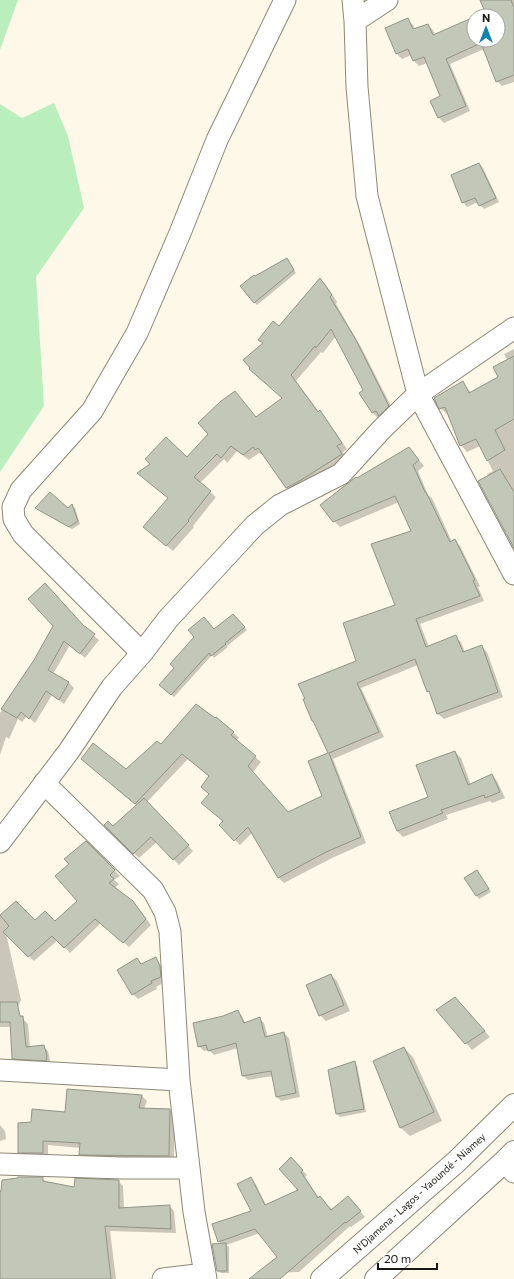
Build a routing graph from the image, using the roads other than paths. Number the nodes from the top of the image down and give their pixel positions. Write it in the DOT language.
graph roads {
  1 [pos="285,0"];
  2 [pos="354,0"];
  3 [pos="387,0"];
  4 [pos="355,21"];
  5 [pos="514,328"];
  6 [pos="418,394"];
  7 [pos="514,574"];
  8 [pos="142,653"];
  9 [pos="44,783"];
  10 [pos="0,842"];
  11 [pos="0,1070"];
  12 [pos="179,1080"];
  13 [pos="514,1105"];
  14 [pos="511,1162"];
  15 [pos="0,1164"];
  16 [pos="189,1168"];
  17 [pos="205,1276"];
  18 [pos="163,1279"];
  19 [pos="322,1279"];
  20 [pos="376,1279"];
  1 -- 8 [label="street"];
  2 -- 4 [label="street"];
  3 -- 4 [label="street"];
  4 -- 6 [label="street"];
  5 -- 6 [label="street"];
  6 -- 7 [label="street"];
  6 -- 8 [label="street"];
  8 -- 9 [label="street"];
  9 -- 10 [label="street"];
  9 -- 12 [label="street"];
  11 -- 12 [label="street"];
  12 -- 16 [label="street"];
  13 -- 19 [label="highway, N'Djamena - Lagos - Yaoundé - Niamey"];
  14 -- 20 [label="highway"];
  15 -- 16 [label="street"];
  16 -- 17 [label="street"];
  17 -- 18 [label="street"];
}
